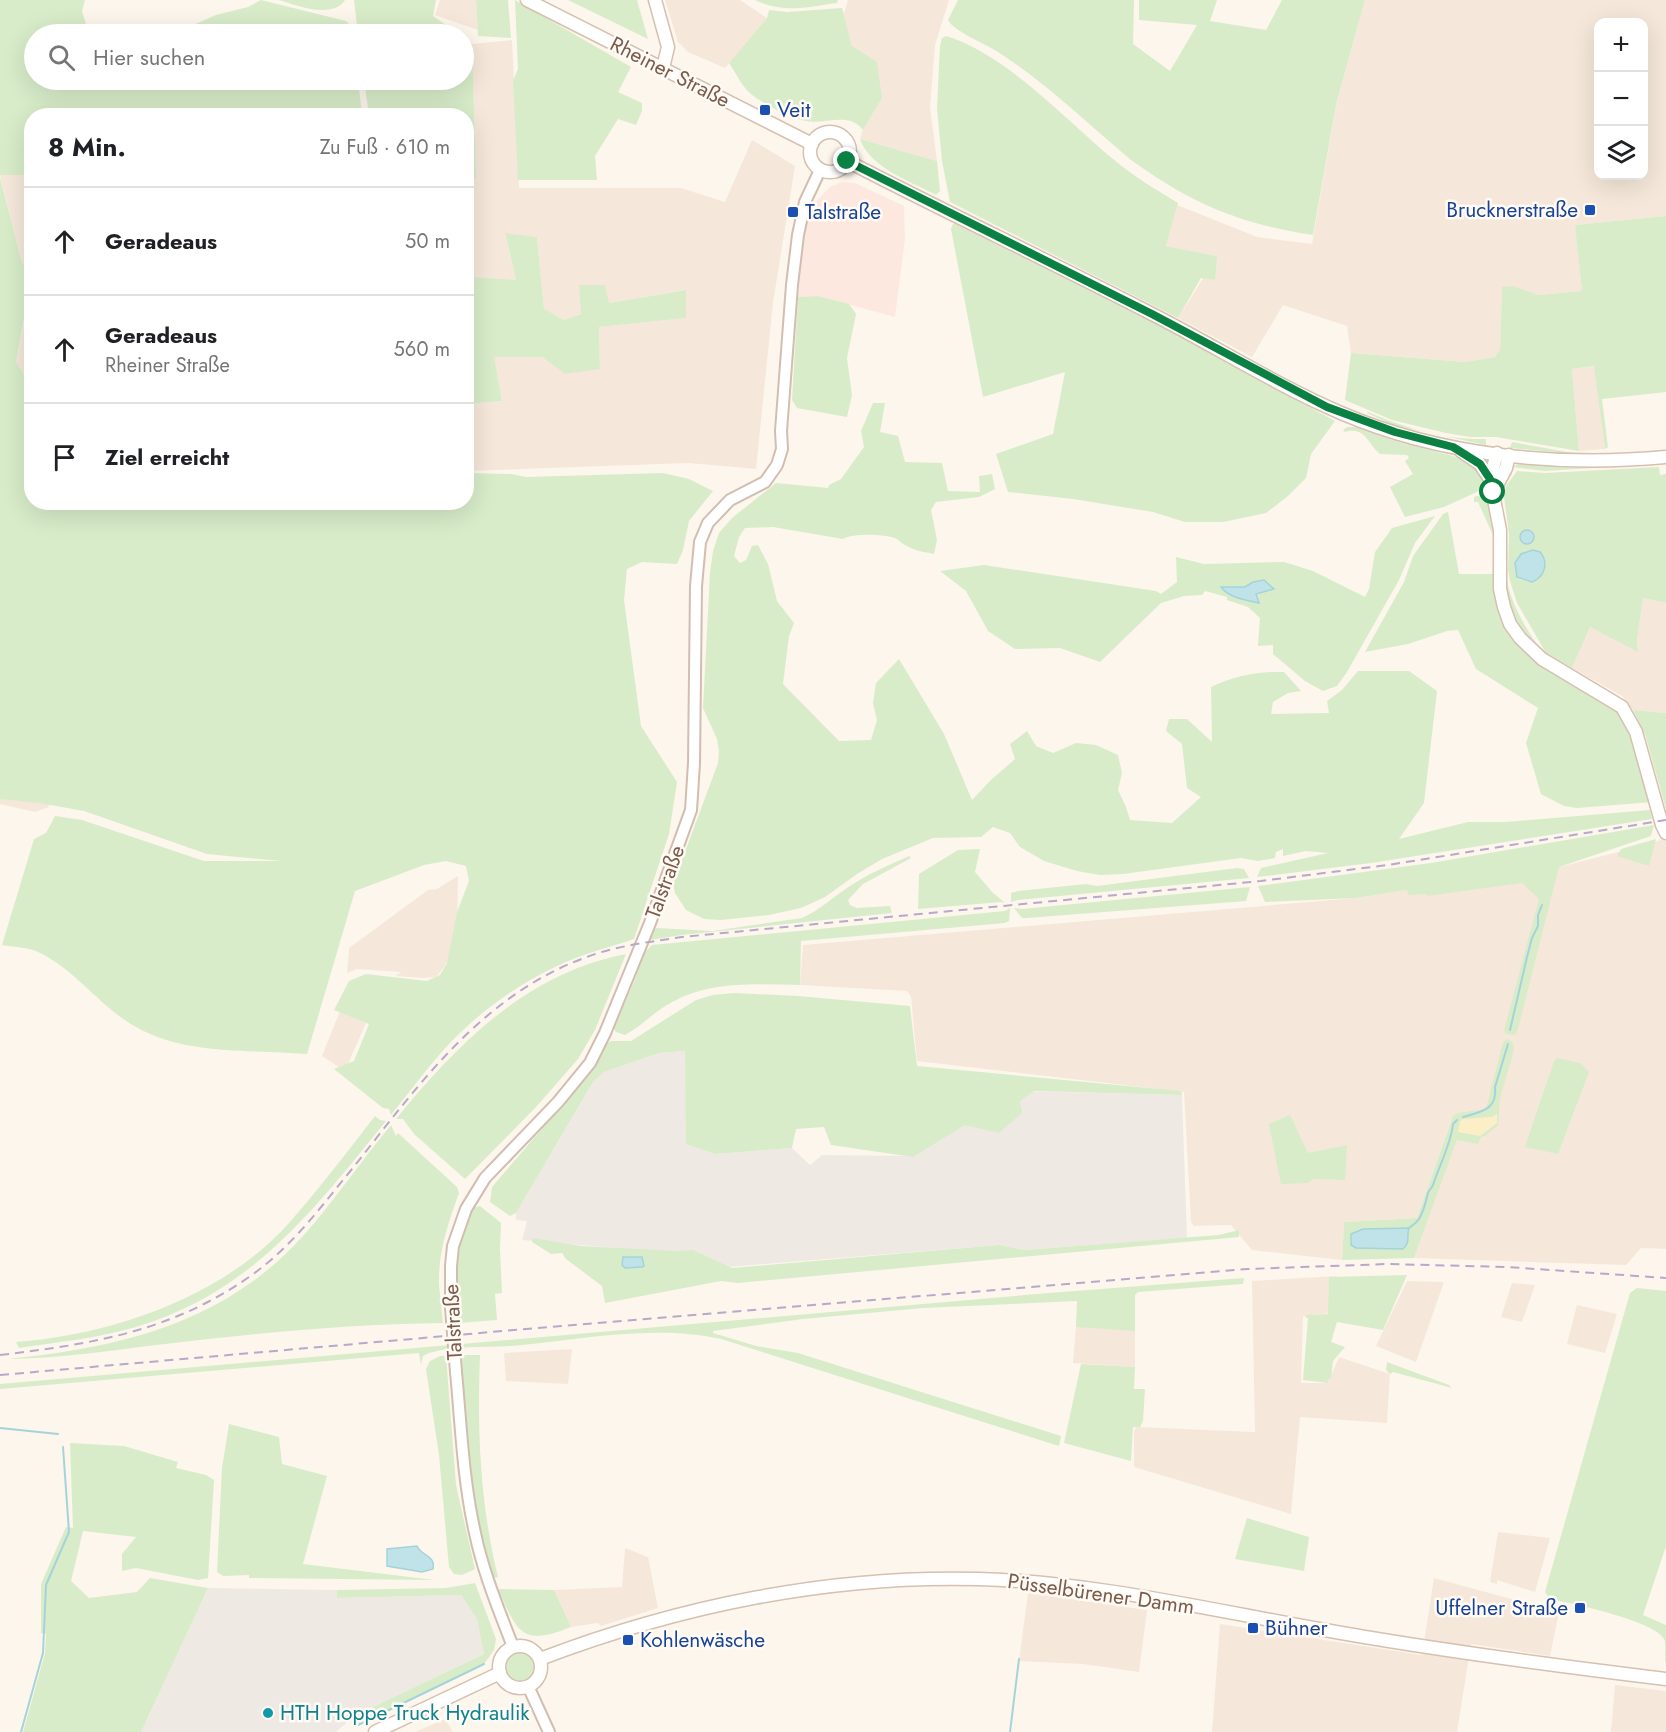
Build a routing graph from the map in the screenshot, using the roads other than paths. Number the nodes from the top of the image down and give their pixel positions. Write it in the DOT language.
graph roads {
  1 [pos="527,0"];
  2 [pos="655,0"];
  3 [pos="663,68"];
  4 [pos="812,144"];
  5 [pos="847,161"];
  6 [pos="820,170"];
  7 [pos="1453,447"];
  8 [pos="1503,454"];
  9 [pos="1666,457"];
  10 [pos="1490,479"];
  11 [pos="1493,492"];
  12 [pos="1666,833"];
  13 [pos="513,1647"];
  14 [pos="540,1659"];
  15 [pos="500,1673"];
  16 [pos="1666,1679"];
  17 [pos="528,1686"];
  18 [pos="375,1732"];
  19 [pos="549,1732"];
  1 -- 3 [label="main road, Rheiner Straße"];
  2 -- 3 [label="main road"];
  3 -- 4 [label="main road, Rheiner Straße"];
  4 -- 5 [label="main road"];
  4 -- 6 [label="main road"];
  5 -- 6 [label="main road"];
  5 -- 7 [label="main road"];
  6 -- 13 [label="street, Talstraße, bridge"];
  7 -- 8 [label="main road"];
  7 -- 10 [label="main road"];
  8 -- 9 [label="main road"];
  8 -- 10 [label="main road"];
  8 -- 11 [label="main road"];
  10 -- 11 [label="main road"];
  11 -- 12 [label="main road"];
  13 -- 14 [label="main road"];
  13 -- 15 [label="main road"];
  14 -- 16 [label="main road, Püsselbürener Damm"];
  14 -- 17 [label="main road"];
  15 -- 17 [label="main road"];
  15 -- 18 [label="main road"];
  17 -- 19 [label="street"];
}
